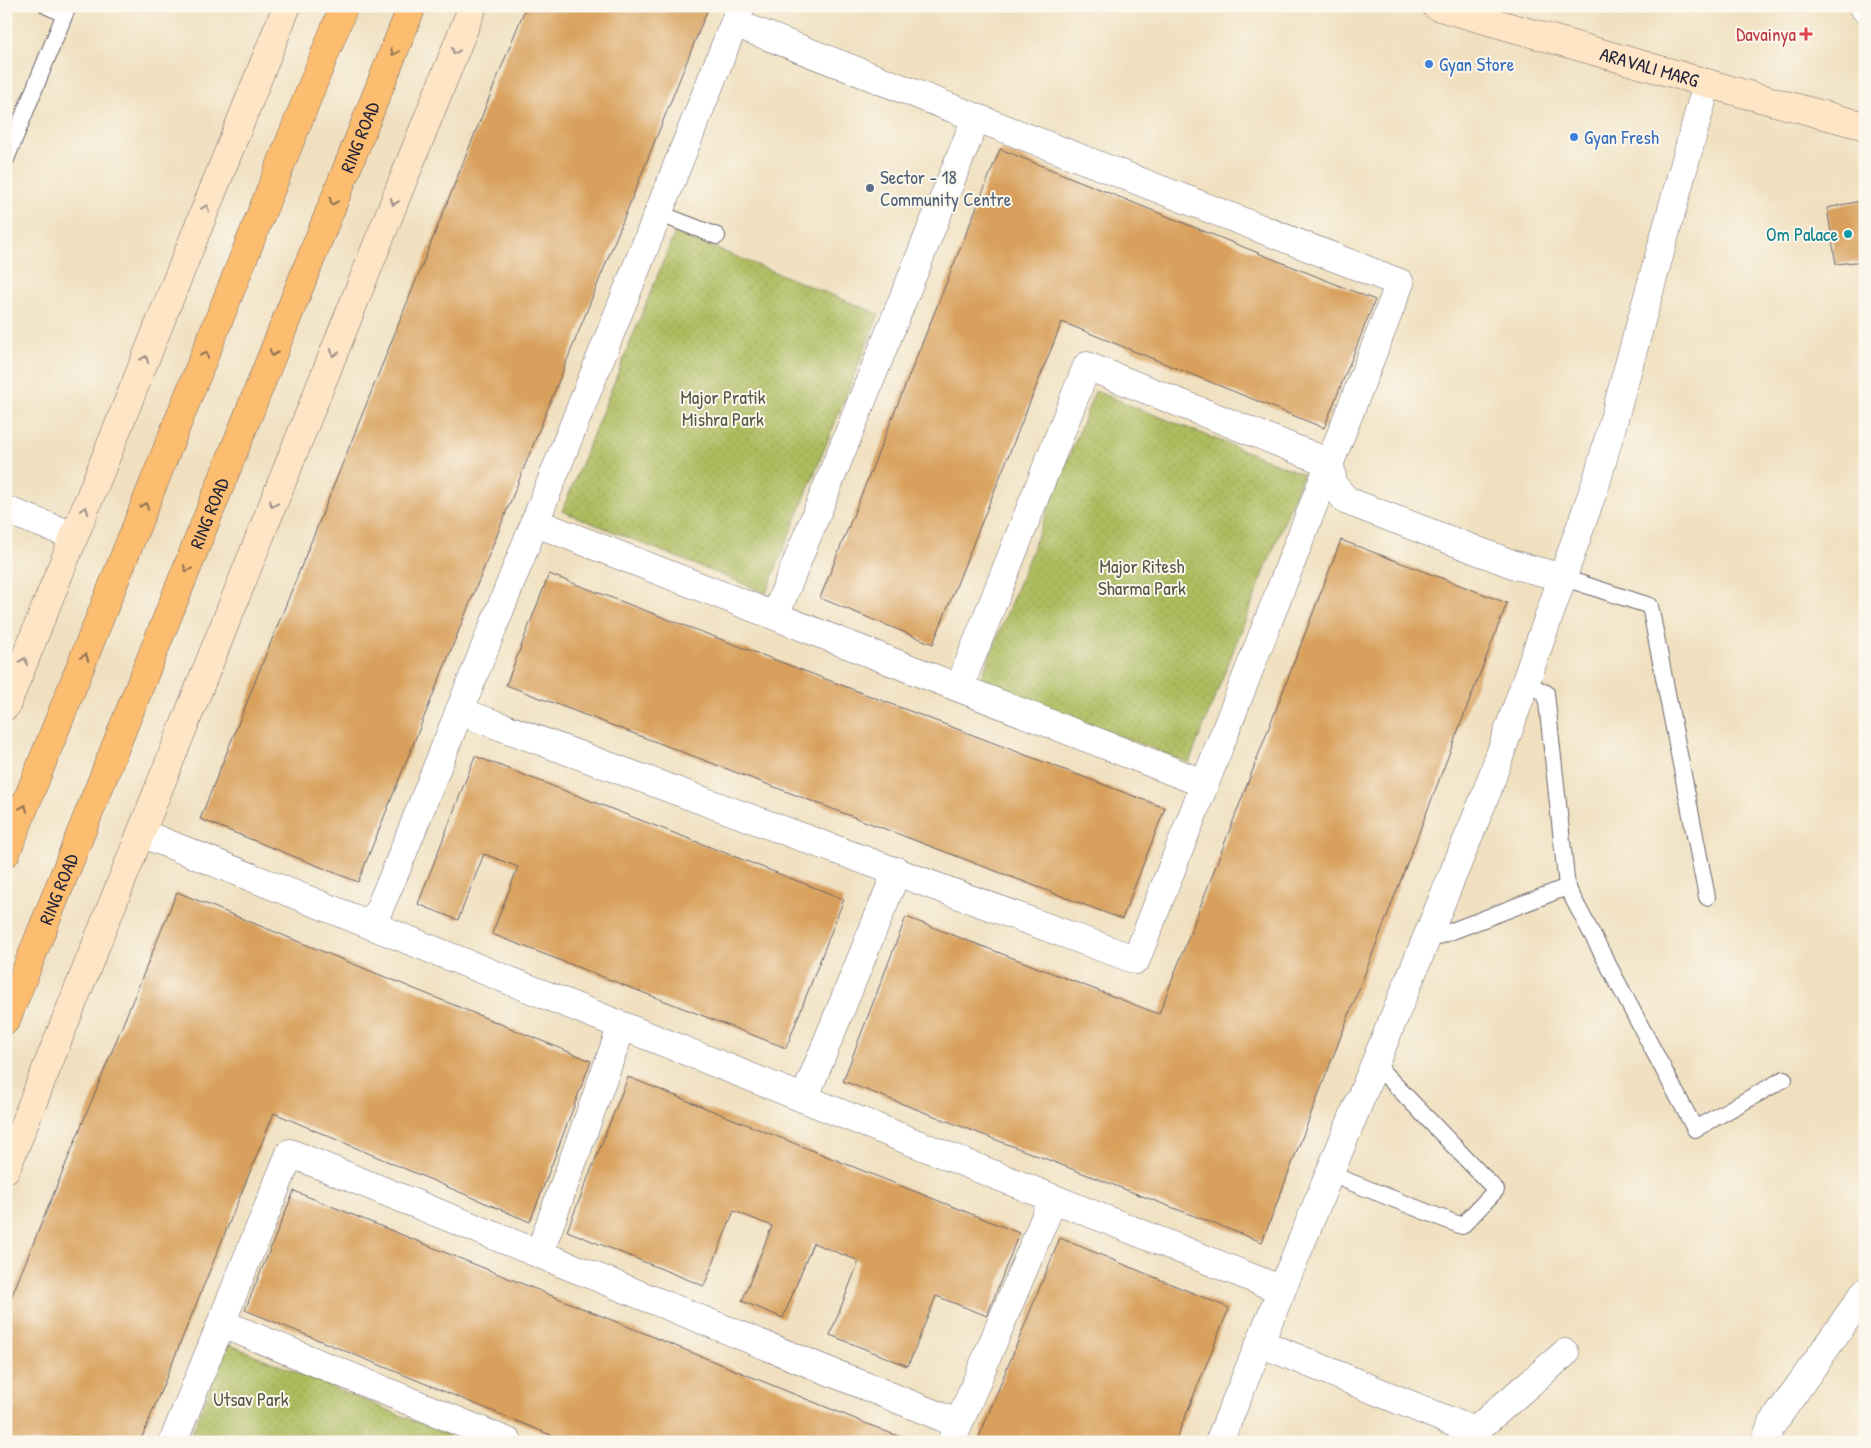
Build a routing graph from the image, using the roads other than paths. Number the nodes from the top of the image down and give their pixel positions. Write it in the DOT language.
graph roads {
  1 [pos="47,6"];
  2 [pos="287,6"];
  3 [pos="344,6"];
  4 [pos="412,6"];
  5 [pos="473,6"];
  6 [pos="1436,6"];
  7 [pos="67,10"];
  8 [pos="738,15"];
  9 [pos="1707,84"];
  10 [pos="976,118"];
  11 [pos="1865,126"];
  12 [pos="6,159"];
  13 [pos="658,213"];
  14 [pos="718,236"];
  15 [pos="1330,463"];
  16 [pos="6,510"];
  17 [pos="534,522"];
  18 [pos="74,536"];
  19 [pos="1564,578"];
  20 [pos="774,616"];
  21 [pos="1525,683"];
  22 [pos="959,688"];
  23 [pos="6,706"];
  24 [pos="458,711"];
  25 [pos="1205,784"];
  26 [pos="141,833"];
  27 [pos="6,853"];
  28 [pos="897,871"];
  29 [pos="1566,887"];
  30 [pos="1707,897"];
  31 [pos="372,925"];
  32 [pos="1426,941"];
  33 [pos="6,1020"];
  34 [pos="622,1026"];
  35 [pos="1375,1064"];
  36 [pos="1784,1079"];
  37 [pos="804,1099"];
  38 [pos="6,1169"];
  39 [pos="1330,1174"];
  40 [pos="1053,1199"];
  41 [pos="539,1254"];
  42 [pos="1282,1290"];
  43 [pos="1865,1292"];
  44 [pos="221,1323"];
  45 [pos="1260,1343"];
  46 [pos="1565,1353"];
  47 [pos="955,1433"];
  48 [pos="472,1435"];
  49 [pos="1468,1437"];
  50 [pos="173,1442"];
  51 [pos="508,1442"];
  52 [pos="1219,1442"];
  53 [pos="1765,1442"];
  1 -- 7 [label="lane"];
  18 -- 2 [label="street, one-way"];
  27 -- 3 [label="highway, one-way"];
  4 -- 33 [label="highway, RING ROAD, one-way"];
  5 -- 26 [label="street, one-way"];
  6 -- 9 [label="street, ARAVALI MARG"];
  7 -- 12 [label="lane"];
  8 -- 10 [label="street"];
  8 -- 13 [label="street"];
  9 -- 11 [label="street, ARAVALI MARG"];
  9 -- 19 [label="street"];
  10 -- 15 [label="street"];
  10 -- 20 [label="street"];
  13 -- 14 [label="lane"];
  13 -- 17 [label="street"];
  15 -- 19 [label="street"];
  15 -- 22 [label="street"];
  15 -- 25 [label="street"];
  16 -- 18 [label="street"];
  17 -- 20 [label="street"];
  17 -- 24 [label="street"];
  23 -- 18 [label="street, one-way"];
  19 -- 21 [label="street"];
  19 -- 30 [label="lane"];
  20 -- 22 [label="street"];
  21 -- 29 [label="lane"];
  21 -- 32 [label="street"];
  22 -- 25 [label="street"];
  24 -- 28 [label="street"];
  24 -- 31 [label="street"];
  25 -- 28 [label="street"];
  26 -- 31 [label="street"];
  26 -- 38 [label="street"];
  28 -- 37 [label="street"];
  29 -- 32 [label="lane"];
  29 -- 36 [label="lane"];
  31 -- 34 [label="street"];
  32 -- 35 [label="street"];
  34 -- 37 [label="street"];
  34 -- 41 [label="street"];
  35 -- 39 [label="street"];
  35 -- 39 [label="lane"];
  37 -- 40 [label="street"];
  39 -- 42 [label="street"];
  40 -- 42 [label="street"];
  40 -- 47 [label="street"];
  41 -- 44 [label="street"];
  41 -- 47 [label="street"];
  42 -- 45 [label="street"];
  43 -- 53 [label="street"];
  44 -- 48 [label="street"];
  44 -- 50 [label="street"];
  45 -- 49 [label="street"];
  45 -- 52 [label="street"];
  46 -- 49 [label="street"];
  48 -- 51 [label="street"];
}
